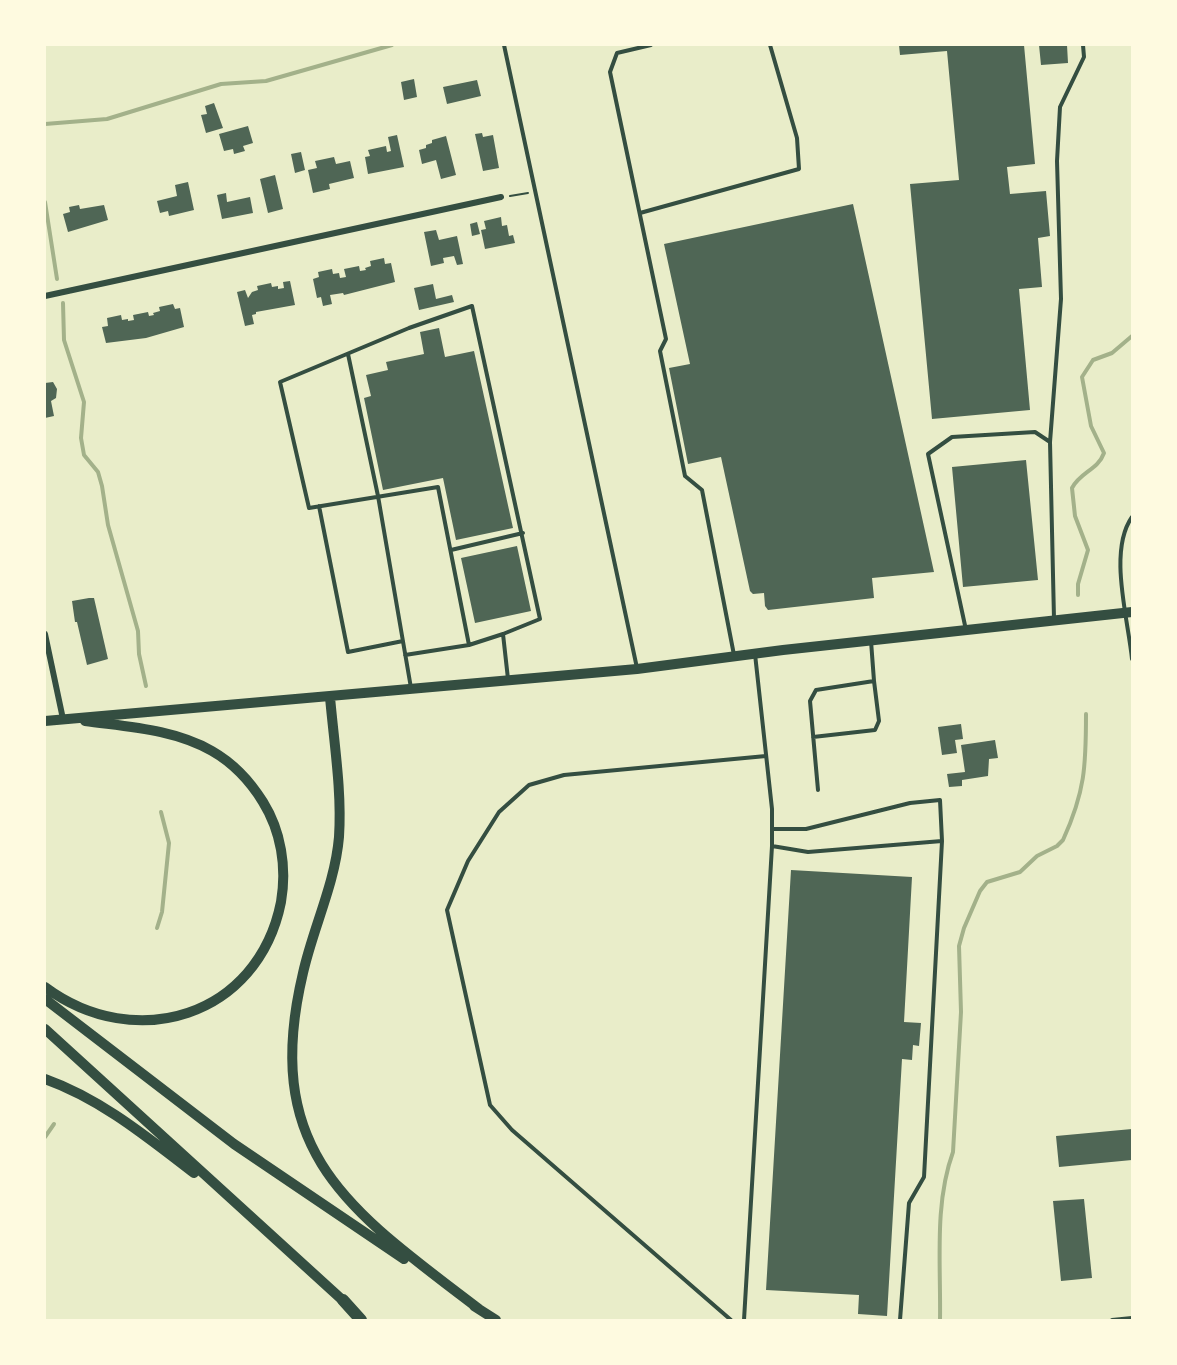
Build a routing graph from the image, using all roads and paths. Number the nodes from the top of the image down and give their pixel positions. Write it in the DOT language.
graph roads {
  1 [pos="504,45"];
  2 [pos="651,45"];
  3 [pos="770,45"];
  4 [pos="1083,45"];
  5 [pos="535,191"];
  6 [pos="501,197"];
  7 [pos="640,213"];
  8 [pos="45,296"];
  9 [pos="348,354"];
  10 [pos="1050,442"];
  11 [pos="378,496"];
  12 [pos="319,506"];
  13 [pos="1132,517"];
  14 [pos="523,533"];
  15 [pos="451,550"];
  16 [pos="1130,612"];
  17 [pos="1054,620"];
  18 [pos="966,630"];
  19 [pos="45,634"];
  20 [pos="504,634"];
  21 [pos="871,640"];
  22 [pos="403,641"];
  23 [pos="469,645"];
  24 [pos="755,653"];
  25 [pos="405,655"];
  26 [pos="734,656"];
  27 [pos="1132,659"];
  28 [pos="637,669"];
  29 [pos="508,680"];
  30 [pos="874,681"];
  31 [pos="411,688"];
  32 [pos="330,697"];
  33 [pos="63,719"];
  34 [pos="45,721"];
  35 [pos="813,737"];
  36 [pos="766,756"];
  37 [pos="818,790"];
  38 [pos="772,829"];
  39 [pos="942,841"];
  40 [pos="772,846"];
  41 [pos="45,987"];
  42 [pos="45,999"];
  43 [pos="45,1029"];
  44 [pos="45,1079"];
  45 [pos="250,1216"];
  46 [pos="343,1300"];
  47 [pos="479,1309"];
  48 [pos="1132,1318"];
  49 [pos="363,1320"];
  50 [pos="496,1320"];
  51 [pos="730,1320"];
  52 [pos="744,1320"];
  53 [pos="900,1320"];
  54 [pos="1112,1320"];
  1 -- 5 [label="lane"];
  2 -- 7 [label="lane"];
  3 -- 7 [label="lane"];
  4 -- 10 [label="lane"];
  5 -- 6 [label="path"];
  5 -- 28 [label="lane"];
  6 -- 8 [label="street"];
  7 -- 26 [label="lane"];
  9 -- 11 [label="lane"];
  9 -- 12 [label="lane"];
  9 -- 14 [label="lane"];
  10 -- 17 [label="lane"];
  10 -- 18 [label="lane"];
  11 -- 12 [label="lane"];
  11 -- 15 [label="lane"];
  11 -- 22 [label="lane"];
  12 -- 22 [label="lane"];
  13 -- 16 [label="lane"];
  14 -- 15 [label="lane"];
  14 -- 20 [label="lane"];
  15 -- 23 [label="lane"];
  16 -- 17 [label="main road"];
  16 -- 27 [label="lane"];
  17 -- 18 [label="main road"];
  18 -- 21 [label="main road"];
  19 -- 33 [label="street"];
  20 -- 23 [label="lane"];
  20 -- 29 [label="lane"];
  21 -- 24 [label="main road"];
  21 -- 30 [label="lane"];
  22 -- 25 [label="lane"];
  23 -- 25 [label="lane"];
  24 -- 26 [label="main road"];
  24 -- 36 [label="lane"];
  25 -- 31 [label="lane"];
  26 -- 28 [label="main road"];
  28 -- 29 [label="main road"];
  29 -- 31 [label="main road"];
  30 -- 35 [label="lane"];
  30 -- 35 [label="lane"];
  31 -- 32 [label="main road"];
  32 -- 33 [label="main road"];
  32 -- 47 [label="main road"];
  33 -- 34 [label="main road"];
  33 -- 41 [label="main road"];
  35 -- 37 [label="lane"];
  36 -- 38 [label="lane"];
  36 -- 51 [label="lane"];
  38 -- 39 [label="lane"];
  38 -- 40 [label="lane"];
  39 -- 40 [label="lane"];
  39 -- 53 [label="lane"];
  40 -- 52 [label="lane"];
  42 -- 47 [label="main road"];
  43 -- 45 [label="main road"];
  44 -- 45 [label="main road"];
  45 -- 46 [label="main road"];
  46 -- 49 [label="highway"];
  47 -- 50 [label="main road"];
  48 -- 54 [label="lane"];
}
